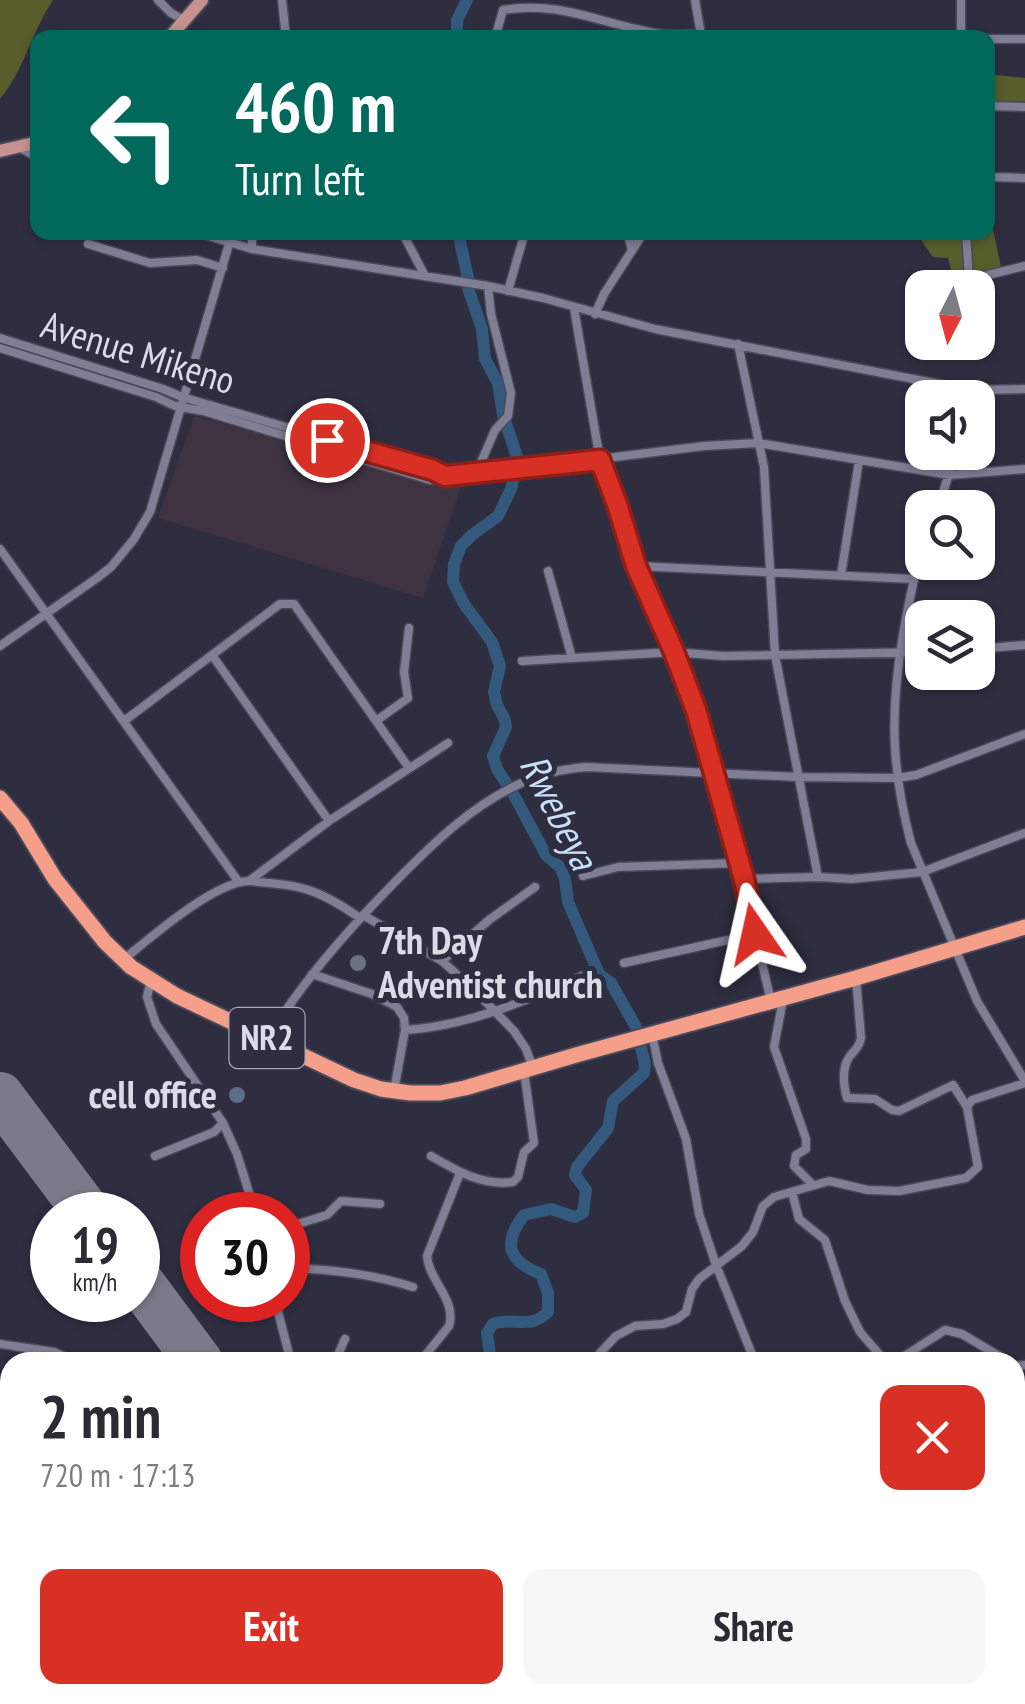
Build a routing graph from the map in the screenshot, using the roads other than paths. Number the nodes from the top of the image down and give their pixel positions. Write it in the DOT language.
graph roads {
  1 [pos="158,0"];
  2 [pos="202,0"];
  3 [pos="282,0"];
  4 [pos="695,0"];
  5 [pos="961,0"];
  6 [pos="503,5"];
  7 [pos="583,5"];
  8 [pos="184,20"];
  9 [pos="176,30"];
  10 [pos="285,30"];
  11 [pos="497,30"];
  12 [pos="652,30"];
  13 [pos="700,30"];
  14 [pos="962,30"];
  15 [pos="995,39"];
  16 [pos="1025,39"];
  17 [pos="995,106"];
  18 [pos="1025,107"];
  19 [pos="30,144"];
  20 [pos="20,147"];
  21 [pos="0,151"];
  22 [pos="30,153"];
  23 [pos="995,177"];
  24 [pos="1025,178"];
  25 [pos="218,240"];
  26 [pos="252,240"];
  27 [pos="406,240"];
  28 [pos="523,240"];
  29 [pos="629,240"];
  30 [pos="639,240"];
  31 [pos="966,240"];
  32 [pos="88,244"];
  33 [pos="229,244"];
  34 [pos="252,249"];
  35 [pos="632,250"];
  36 [pos="1025,266"];
  37 [pos="223,268"];
  38 [pos="968,270"];
  39 [pos="995,274"];
  40 [pos="425,276"];
  41 [pos="488,286"];
  42 [pos="508,290"];
  43 [pos="574,308"];
  44 [pos="595,314"];
  45 [pos="0,338"];
  46 [pos="738,344"];
  47 [pos="0,348"];
  48 [pos="905,380"];
  49 [pos="1025,389"];
  50 [pos="995,392"];
  51 [pos="181,402"];
  52 [pos="758,443"];
  53 [pos="600,460"];
  54 [pos="858,461"];
  55 [pos="951,470"];
  56 [pos="1025,470"];
  57 [pos="476,474"];
  58 [pos="950,475"];
  59 [pos="945,490"];
  60 [pos="0,549"];
  61 [pos="636,566"];
  62 [pos="548,571"];
  63 [pos="769,572"];
  64 [pos="841,575"];
  65 [pos="905,579"];
  66 [pos="912,580"];
  67 [pos="47,613"];
  68 [pos="409,628"];
  69 [pos="1025,645"];
  70 [pos="0,646"];
  71 [pos="995,648"];
  72 [pos="674,652"];
  73 [pos="900,654"];
  74 [pos="905,654"];
  75 [pos="774,655"];
  76 [pos="212,656"];
  77 [pos="572,658"];
  78 [pos="522,661"];
  79 [pos="124,720"];
  80 [pos="376,721"];
  81 [pos="1025,734"];
  82 [pos="448,743"];
  83 [pos="409,768"];
  84 [pos="715,772"];
  85 [pos="798,777"];
  86 [pos="898,778"];
  87 [pos="0,798"];
  88 [pos="329,821"];
  89 [pos="1025,833"];
  90 [pos="740,863"];
  91 [pos="922,872"];
  92 [pos="583,876"];
  93 [pos="818,877"];
  94 [pos="744,879"];
  95 [pos="243,881"];
  96 [pos="535,887"];
  97 [pos="361,916"];
  98 [pos="1025,926"];
  99 [pos="755,934"];
  100 [pos="955,948"];
  101 [pos="123,960"];
  102 [pos="442,961"];
  103 [pos="624,963"];
  104 [pos="312,974"];
  105 [pos="582,976"];
  106 [pos="856,978"];
  107 [pos="150,980"];
  108 [pos="778,1000"];
  109 [pos="494,1012"];
  110 [pos="405,1030"];
  111 [pos="649,1035"];
  112 [pos="268,1039"];
  113 [pos="529,1070"];
  114 [pos="1025,1082"];
  115 [pos="394,1091"];
  116 [pos="968,1108"];
  117 [pos="223,1124"];
  118 [pos="156,1156"];
  119 [pos="431,1156"];
  120 [pos="460,1173"];
  121 [pos="813,1185"];
  122 [pos="249,1192"];
  123 [pos="792,1192"];
  124 [pos="380,1204"];
  125 [pos="310,1220"];
  126 [pos="716,1265"];
  127 [pos="310,1269"];
  128 [pos="413,1286"];
  129 [pos="281,1322"];
  130 [pos="345,1339"];
  131 [pos="0,1344"];
  132 [pos="54,1352"];
  133 [pos="289,1352"];
  134 [pos="339,1352"];
  135 [pos="428,1352"];
  136 [pos="601,1352"];
  137 [pos="752,1352"];
  138 [pos="877,1352"];
  139 [pos="911,1352"];
  140 [pos="992,1352"];
  1 -- 8 [label="street"];
  2 -- 8 [label="main road"];
  3 -- 10 [label="street"];
  4 -- 13 [label="street"];
  5 -- 14 [label="street"];
  6 -- 7 [label="street"];
  6 -- 11 [label="street"];
  7 -- 12 [label="street"];
  8 -- 9 [label="main road"];
  15 -- 16 [label="street"];
  17 -- 18 [label="street"];
  19 -- 20 [label="main road"];
  20 -- 21 [label="main road"];
  20 -- 22 [label="street"];
  23 -- 24 [label="street"];
  25 -- 33 [label="street"];
  26 -- 34 [label="street"];
  27 -- 40 [label="street"];
  28 -- 42 [label="street"];
  29 -- 35 [label="street"];
  30 -- 35 [label="street"];
  31 -- 38 [label="street"];
  32 -- 37 [label="street"];
  33 -- 34 [label="street"];
  33 -- 37 [label="street"];
  34 -- 40 [label="street"];
  35 -- 44 [label="street"];
  36 -- 39 [label="street"];
  37 -- 51 [label="street"];
  40 -- 41 [label="street"];
  41 -- 42 [label="street"];
  41 -- 57 [label="street"];
  42 -- 43 [label="street"];
  43 -- 44 [label="street"];
  43 -- 53 [label="street"];
  44 -- 46 [label="street"];
  45 -- 51 [label="street, Avenue Mikeno"];
  46 -- 48 [label="street"];
  46 -- 52 [label="street"];
  47 -- 51 [label="street, Avenue Mikeno"];
  49 -- 50 [label="street"];
  51 -- 57 [label="street, Avenue Mikeno"];
  51 -- 67 [label="street"];
  52 -- 53 [label="street, Avenue Mikeno"];
  52 -- 54 [label="street, Avenue Mikeno"];
  52 -- 63 [label="street"];
  53 -- 57 [label="street, Avenue Mikeno"];
  53 -- 61 [label="street"];
  54 -- 58 [label="street, Avenue Mikeno"];
  54 -- 64 [label="street"];
  55 -- 58 [label="street"];
  56 -- 58 [label="street, Avenue Mikeno"];
  58 -- 59 [label="street"];
  60 -- 67 [label="street"];
  61 -- 63 [label="street"];
  61 -- 72 [label="street"];
  62 -- 77 [label="street"];
  63 -- 64 [label="street"];
  63 -- 75 [label="street"];
  64 -- 65 [label="street"];
  66 -- 73 [label="street"];
  67 -- 70 [label="street"];
  67 -- 79 [label="street"];
  68 -- 80 [label="street"];
  69 -- 71 [label="street"];
  72 -- 75 [label="street"];
  72 -- 77 [label="street"];
  72 -- 84 [label="street"];
  73 -- 74 [label="street"];
  73 -- 75 [label="street"];
  73 -- 86 [label="street"];
  75 -- 85 [label="street"];
  76 -- 79 [label="street"];
  76 -- 80 [label="street"];
  76 -- 88 [label="street"];
  77 -- 78 [label="street"];
  79 -- 95 [label="street"];
  80 -- 83 [label="street"];
  81 -- 86 [label="street"];
  82 -- 83 [label="street"];
  83 -- 88 [label="street"];
  84 -- 85 [label="street"];
  84 -- 90 [label="street"];
  84 -- 97 [label="street"];
  85 -- 86 [label="street"];
  85 -- 93 [label="street"];
  86 -- 91 [label="street"];
  87 -- 101 [label="highway, NR2"];
  88 -- 95 [label="street"];
  89 -- 91 [label="street"];
  90 -- 92 [label="street"];
  90 -- 94 [label="street"];
  91 -- 93 [label="street"];
  91 -- 100 [label="street"];
  93 -- 94 [label="street"];
  94 -- 99 [label="street"];
  95 -- 97 [label="street"];
  95 -- 101 [label="street"];
  96 -- 102 [label="street"];
  97 -- 102 [label="street"];
  97 -- 104 [label="street"];
  98 -- 100 [label="highway, NR2"];
  99 -- 103 [label="street"];
  99 -- 108 [label="street"];
  100 -- 106 [label="highway, NR2"];
  100 -- 114 [label="street"];
  101 -- 107 [label="highway, NR2"];
  102 -- 109 [label="street"];
  104 -- 110 [label="street"];
  104 -- 112 [label="street"];
  105 -- 109 [label="street"];
  106 -- 108 [label="highway, NR2"];
  106 -- 116 [label="street"];
  107 -- 112 [label="highway, NR2"];
  107 -- 117 [label="street"];
  108 -- 111 [label="highway, NR2"];
  108 -- 121 [label="street"];
  109 -- 110 [label="street"];
  109 -- 113 [label="street"];
  110 -- 115 [label="street"];
  111 -- 113 [label="highway, NR2"];
  111 -- 126 [label="street"];
  112 -- 115 [label="highway, NR2"];
  113 -- 115 [label="highway, NR2"];
  113 -- 120 [label="street"];
  114 -- 116 [label="street"];
  116 -- 121 [label="street"];
  117 -- 118 [label="street"];
  117 -- 122 [label="street"];
  119 -- 120 [label="street"];
  120 -- 135 [label="street"];
  121 -- 123 [label="street"];
  123 -- 126 [label="street"];
  123 -- 138 [label="street"];
  124 -- 125 [label="street"];
  126 -- 136 [label="street"];
  126 -- 137 [label="street"];
  127 -- 128 [label="street"];
  129 -- 133 [label="street"];
  130 -- 134 [label="street"];
  131 -- 132 [label="street"];
  139 -- 140 [label="street"];
}
